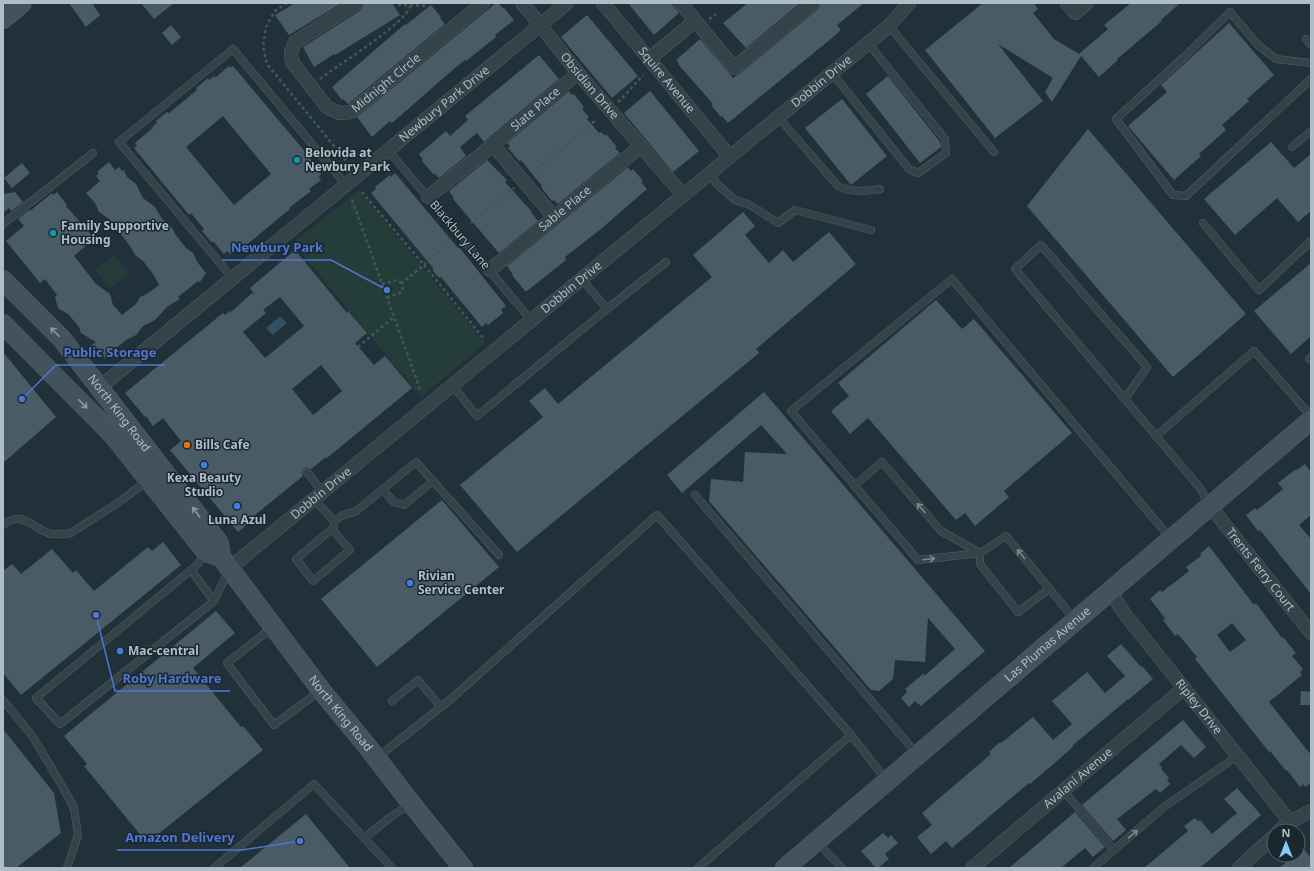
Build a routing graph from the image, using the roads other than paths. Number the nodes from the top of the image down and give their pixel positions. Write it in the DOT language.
graph roads {
  1 [pos="22,3"];
  2 [pos="357,3"];
  3 [pos="483,3"];
  4 [pos="522,3"];
  5 [pos="567,3"];
  6 [pos="603,3"];
  7 [pos="680,3"];
  8 [pos="813,3"];
  9 [pos="909,3"];
  10 [pos="1067,3"];
  11 [pos="1087,3"];
  12 [pos="3,19"];
  13 [pos="695,21"];
  14 [pos="540,26"];
  15 [pos="889,26"];
  16 [pos="868,43"];
  17 [pos="649,59"];
  18 [pos="1311,63"];
  19 [pos="578,73"];
  20 [pos="832,73"];
  21 [pos="1311,79"];
  22 [pos="778,117"];
  23 [pos="1311,131"];
  24 [pos="493,145"];
  25 [pos="641,146"];
  26 [pos="1292,147"];
  27 [pos="388,150"];
  28 [pos="994,152"];
  29 [pos="93,153"];
  30 [pos="730,157"];
  31 [pos="710,173"];
  32 [pos="346,185"];
  33 [pos="880,189"];
  34 [pos="683,195"];
  35 [pos="428,197"];
  36 [pos="554,217"];
  37 [pos="1202,223"];
  38 [pos="3,224"];
  39 [pos="871,230"];
  40 [pos="1311,241"];
  41 [pos="666,262"];
  42 [pos="490,270"];
  43 [pos="581,278"];
  44 [pos="232,279"];
  45 [pos="3,280"];
  46 [pos="607,309"];
  47 [pos="531,320"];
  48 [pos="3,324"];
  49 [pos="452,385"];
  50 [pos="100,388"];
  51 [pos="1125,399"];
  52 [pos="1310,421"];
  53 [pos="1156,436"];
  54 [pos="307,472"];
  55 [pos="148,480"];
  56 [pos="433,481"];
  57 [pos="854,486"];
  58 [pos="383,490"];
  59 [pos="318,495"];
  60 [pos="695,495"];
  61 [pos="1210,506"];
  62 [pos="334,521"];
  63 [pos="3,525"];
  64 [pos="332,529"];
  65 [pos="1171,539"];
  66 [pos="980,553"];
  67 [pos="499,555"];
  68 [pos="219,559"];
  69 [pos="191,570"];
  70 [pos="1047,587"];
  71 [pos="1110,591"];
  72 [pos="214,601"];
  73 [pos="1075,620"];
  74 [pos="274,626"];
  75 [pos="1311,633"];
  76 [pos="1184,688"];
  77 [pos="321,690"];
  78 [pos="3,700"];
  79 [pos="392,701"];
  80 [pos="441,706"];
  81 [pos="851,735"];
  82 [pos="917,755"];
  83 [pos="1237,755"];
  84 [pos="376,758"];
  85 [pos="887,781"];
  86 [pos="1063,790"];
  87 [pos="411,803"];
  88 [pos="1311,811"];
  89 [pos="1290,822"];
  90 [pos="364,838"];
  91 [pos="816,841"];
  92 [pos="1266,843"];
  93 [pos="1114,850"];
  94 [pos="66,868"];
  95 [pos="214,868"];
  96 [pos="392,868"];
  97 [pos="463,868"];
  98 [pos="698,868"];
  99 [pos="785,868"];
  100 [pos="842,868"];
  101 [pos="972,868"];
  102 [pos="1093,868"];
  103 [pos="1239,868"];
  1 -- 12 [label="main road"];
  2 -- 3 [label="street, Midnight Circle"];
  4 -- 14 [label="street"];
  5 -- 14 [label="street, Newbury Park Drive"];
  6 -- 17 [label="street, Squire Avenue"];
  7 -- 13 [label="street"];
  8 -- 13 [label="street"];
  9 -- 15 [label="street, Dobbin Drive"];
  10 -- 11 [label="street"];
  13 -- 17 [label="street"];
  14 -- 19 [label="street, Obsidian Drive"];
  14 -- 27 [label="street, Newbury Park Drive"];
  15 -- 16 [label="street, Dobbin Drive"];
  15 -- 28 [label="lane"];
  16 -- 20 [label="street, Dobbin Drive"];
  16 -- 20 [label="lane"];
  17 -- 30 [label="street, Squire Avenue"];
  18 -- 21 [label="lane"];
  19 -- 24 [label="street, Slate Place"];
  19 -- 25 [label="street, Obsidian Drive"];
  20 -- 22 [label="street, Dobbin Drive"];
  22 -- 30 [label="street, Dobbin Drive"];
  22 -- 33 [label="lane"];
  23 -- 26 [label="lane"];
  24 -- 35 [label="street, Slate Place"];
  24 -- 36 [label="street"];
  25 -- 34 [label="street, Obsidian Drive"];
  25 -- 36 [label="street, Sable Place"];
  27 -- 32 [label="street, Newbury Park Drive"];
  27 -- 35 [label="lane, Blackbury Lane"];
  29 -- 38 [label="lane"];
  30 -- 31 [label="street, Dobbin Drive"];
  31 -- 34 [label="street, Dobbin Drive"];
  31 -- 39 [label="lane"];
  32 -- 44 [label="street, Newbury Park Drive"];
  32 -- 44 [label="lane"];
  34 -- 43 [label="street, Dobbin Drive"];
  35 -- 42 [label="lane, Blackbury Lane"];
  36 -- 42 [label="street, Sable Place"];
  37 -- 40 [label="lane"];
  41 -- 46 [label="lane"];
  42 -- 47 [label="lane, Blackbury Lane"];
  43 -- 46 [label="lane"];
  43 -- 47 [label="street, Dobbin Drive"];
  44 -- 50 [label="street, Newbury Park Drive"];
  50 -- 45 [label="main road, North King Road, one-way"];
  46 -- 49 [label="lane"];
  47 -- 49 [label="street, Dobbin Drive"];
  48 -- 55 [label="main road, North King Road, one-way"];
  49 -- 59 [label="street, Dobbin Drive"];
  68 -- 50 [label="main road, North King Road, one-way"];
  51 -- 51 [label="lane"];
  51 -- 53 [label="lane"];
  52 -- 53 [label="lane"];
  52 -- 61 [label="main road, Las Plumas Avenue"];
  53 -- 61 [label="lane"];
  54 -- 59 [label="lane"];
  55 -- 63 [label="lane"];
  55 -- 68 [label="main road, North King Road"];
  56 -- 58 [label="lane"];
  56 -- 58 [label="lane"];
  56 -- 67 [label="lane"];
  57 -- 65 [label="lane"];
  57 -- 66 [label="lane, one-way"];
  66 -- 57 [label="lane, one-way"];
  58 -- 62 [label="lane"];
  59 -- 62 [label="lane"];
  59 -- 68 [label="street, Dobbin Drive"];
  60 -- 82 [label="lane"];
  61 -- 65 [label="main road, Las Plumas Avenue"];
  61 -- 75 [label="street, Trents Ferry Court"];
  62 -- 64 [label="lane"];
  64 -- 64 [label="lane"];
  65 -- 71 [label="main road, Las Plumas Avenue"];
  70 -- 66 [label="lane, one-way"];
  66 -- 70 [label="lane"];
  68 -- 69 [label="lane"];
  68 -- 72 [label="lane"];
  68 -- 74 [label="main road, North King Road"];
  69 -- 72 [label="lane"];
  69 -- 72 [label="lane"];
  70 -- 73 [label="lane"];
  71 -- 73 [label="main road, Las Plumas Avenue"];
  71 -- 76 [label="street, Ripley Drive"];
  73 -- 82 [label="main road, Las Plumas Avenue"];
  74 -- 77 [label="main road, North King Road"];
  74 -- 77 [label="lane"];
  76 -- 83 [label="street, Ripley Drive"];
  76 -- 86 [label="street, Avalani Avenue"];
  77 -- 84 [label="main road, North King Road"];
  78 -- 94 [label="lane"];
  79 -- 80 [label="lane"];
  80 -- 81 [label="lane"];
  80 -- 84 [label="lane"];
  81 -- 85 [label="lane"];
  81 -- 98 [label="lane"];
  82 -- 85 [label="main road, Las Plumas Avenue"];
  83 -- 89 [label="street, Ripley Drive"];
  93 -- 83 [label="lane, one-way"];
  84 -- 87 [label="main road, North King Road"];
  85 -- 91 [label="main road, Las Plumas Avenue"];
  86 -- 93 [label="lane"];
  86 -- 101 [label="street, Avalani Avenue"];
  87 -- 90 [label="lane"];
  87 -- 97 [label="main road, North King Road"];
  88 -- 89 [label="street"];
  90 -- 95 [label="lane"];
  90 -- 96 [label="lane"];
  91 -- 99 [label="main road, Las Plumas Avenue"];
  91 -- 100 [label="lane"];
  92 -- 103 [label="street"];
  93 -- 102 [label="lane"];
}
